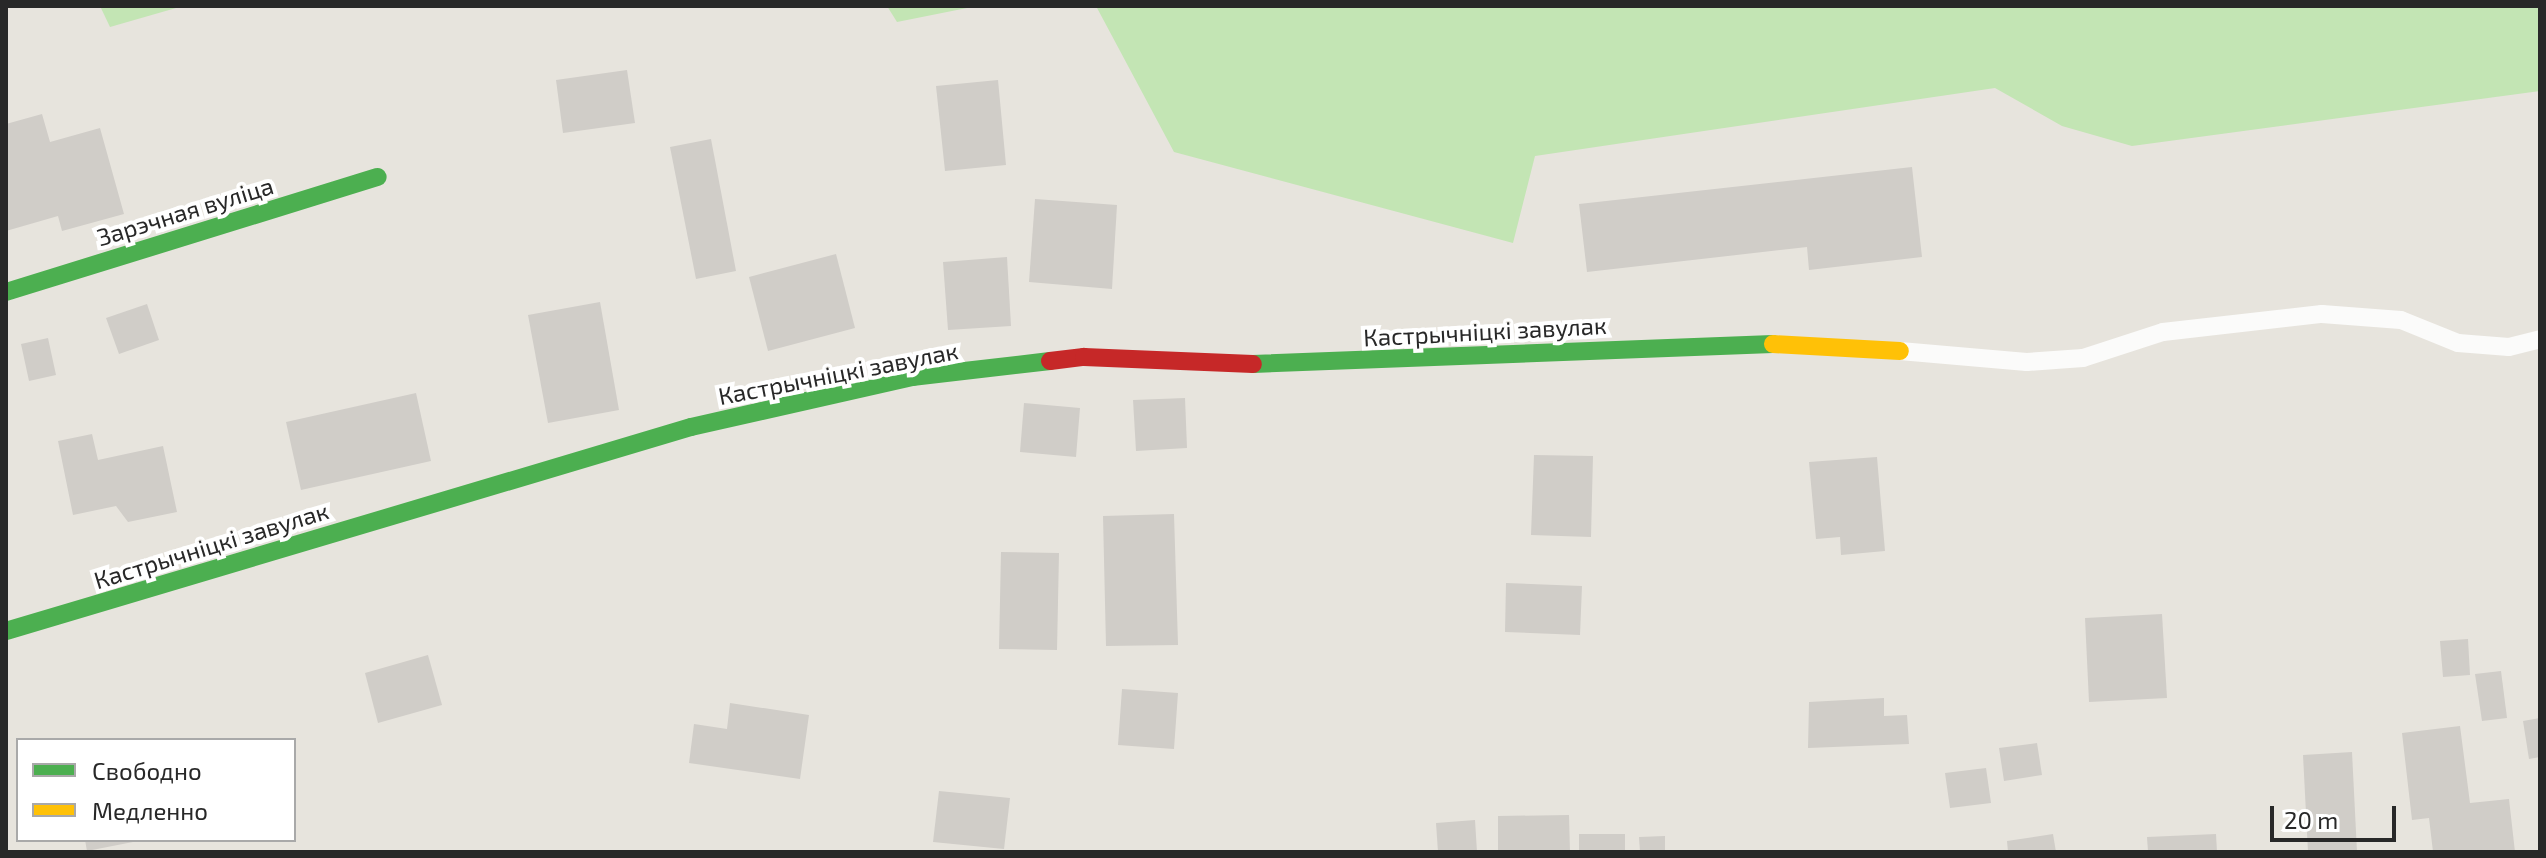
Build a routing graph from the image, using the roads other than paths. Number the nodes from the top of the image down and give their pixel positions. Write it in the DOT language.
graph roads {
  1 [pos="378,177"];
  2 [pos="6,292"];
  3 [pos="2540,339"];
  4 [pos="1900,351"];
  5 [pos="6,631"];
  1 -- 2 [label="street, Зарэчная вуліца"];
  3 -- 4 [label="lane"];
  4 -- 5 [label="street, Кастрычніцкі завулак"];
}
